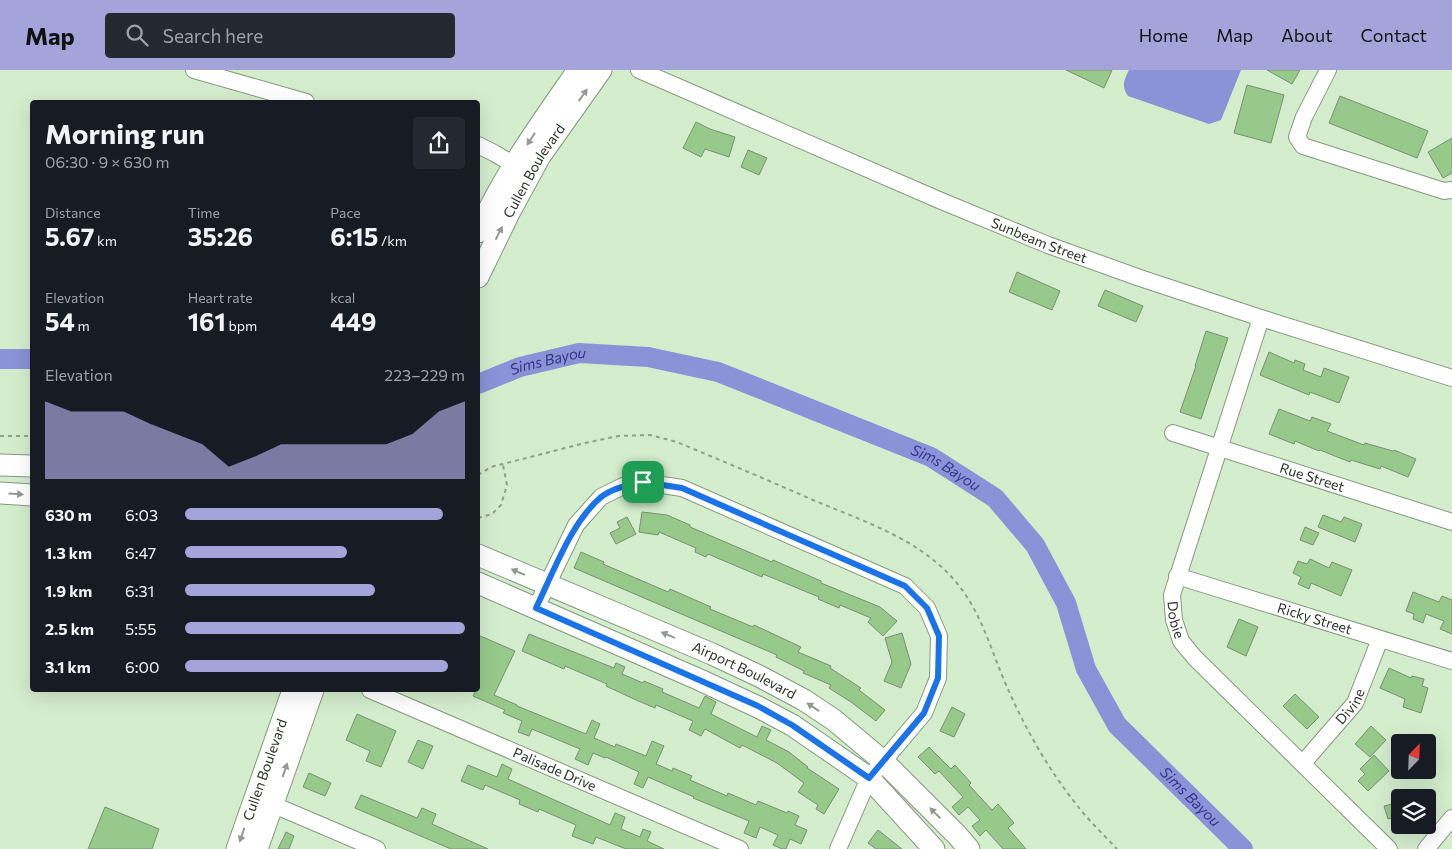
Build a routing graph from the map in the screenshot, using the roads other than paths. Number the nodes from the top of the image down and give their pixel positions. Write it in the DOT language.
graph roads {
  1 [pos="194,70"];
  2 [pos="578,70"];
  3 [pos="601,70"];
  4 [pos="639,70"];
  5 [pos="1328,70"];
  6 [pos="299,100"];
  7 [pos="480,146"];
  8 [pos="514,165"];
  9 [pos="1452,190"];
  10 [pos="480,228"];
  11 [pos="480,273"];
  12 [pos="1261,318"];
  13 [pos="1452,378"];
  14 [pos="1173,433"];
  15 [pos="1218,448"];
  16 [pos="0,465"];
  17 [pos="30,466"];
  18 [pos="0,493"];
  19 [pos="30,495"];
  20 [pos="1452,522"];
  21 [pos="480,557"];
  22 [pos="1178,576"];
  23 [pos="480,584"];
  24 [pos="547,584"];
  25 [pos="536,608"];
  26 [pos="1380,639"];
  27 [pos="712,654"];
  28 [pos="1452,661"];
  29 [pos="700,680"];
  30 [pos="292,692"];
  31 [pos="312,692"];
  32 [pos="375,692"];
  33 [pos="883,761"];
  34 [pos="1303,763"];
  35 [pos="869,778"];
  36 [pos="264,801"];
  37 [pos="1452,818"];
  38 [pos="237,849"];
  39 [pos="257,849"];
  40 [pos="377,849"];
  41 [pos="740,849"];
  42 [pos="838,849"];
  43 [pos="934,849"];
  44 [pos="969,849"];
  45 [pos="1389,849"];
  46 [pos="1426,849"];
  1 -- 6 [label="street"];
  2 -- 8 [label="main road, Cullen Boulevard, one-way"];
  11 -- 3 [label="main road, Cullen Boulevard, one-way"];
  4 -- 12 [label="street, Sunbeam Street"];
  5 -- 9 [label="street"];
  7 -- 8 [label="street"];
  8 -- 10 [label="main road, Cullen Boulevard"];
  12 -- 13 [label="street, Sunbeam Street"];
  12 -- 15 [label="street, Dobie"];
  14 -- 15 [label="street, Rue Street"];
  15 -- 20 [label="street, Rue Street"];
  15 -- 22 [label="street, Dobie"];
  16 -- 17 [label="main road"];
  18 -- 19 [label="main road, one-way"];
  24 -- 21 [label="main road, Airport Boulevard, one-way"];
  22 -- 26 [label="street, Ricky Street"];
  22 -- 34 [label="street, Dobie"];
  23 -- 25 [label="main road, Airport Boulevard"];
  24 -- 25 [label="street"];
  27 -- 24 [label="main road, Airport Boulevard, one-way"];
  24 -- 33 [label="street"];
  25 -- 29 [label="main road, Airport Boulevard"];
  26 -- 28 [label="street, Ricky Street"];
  26 -- 34 [label="street, Divine"];
  27 -- 29 [label="main road"];
  33 -- 27 [label="main road, Airport Boulevard, one-way"];
  29 -- 35 [label="main road, Airport Boulevard"];
  30 -- 36 [label="main road, Cullen Boulevard"];
  36 -- 31 [label="main road, Cullen Boulevard, one-way"];
  32 -- 41 [label="street, Palisade Drive"];
  33 -- 35 [label="street"];
  44 -- 33 [label="main road, Airport Boulevard, one-way"];
  34 -- 45 [label="street, Dobie"];
  35 -- 42 [label="street"];
  35 -- 43 [label="main road, Airport Boulevard"];
  36 -- 38 [label="main road, Cullen Boulevard, one-way"];
  36 -- 39 [label="main road, Cullen Boulevard"];
  36 -- 40 [label="street"];
  37 -- 46 [label="street"];
}
